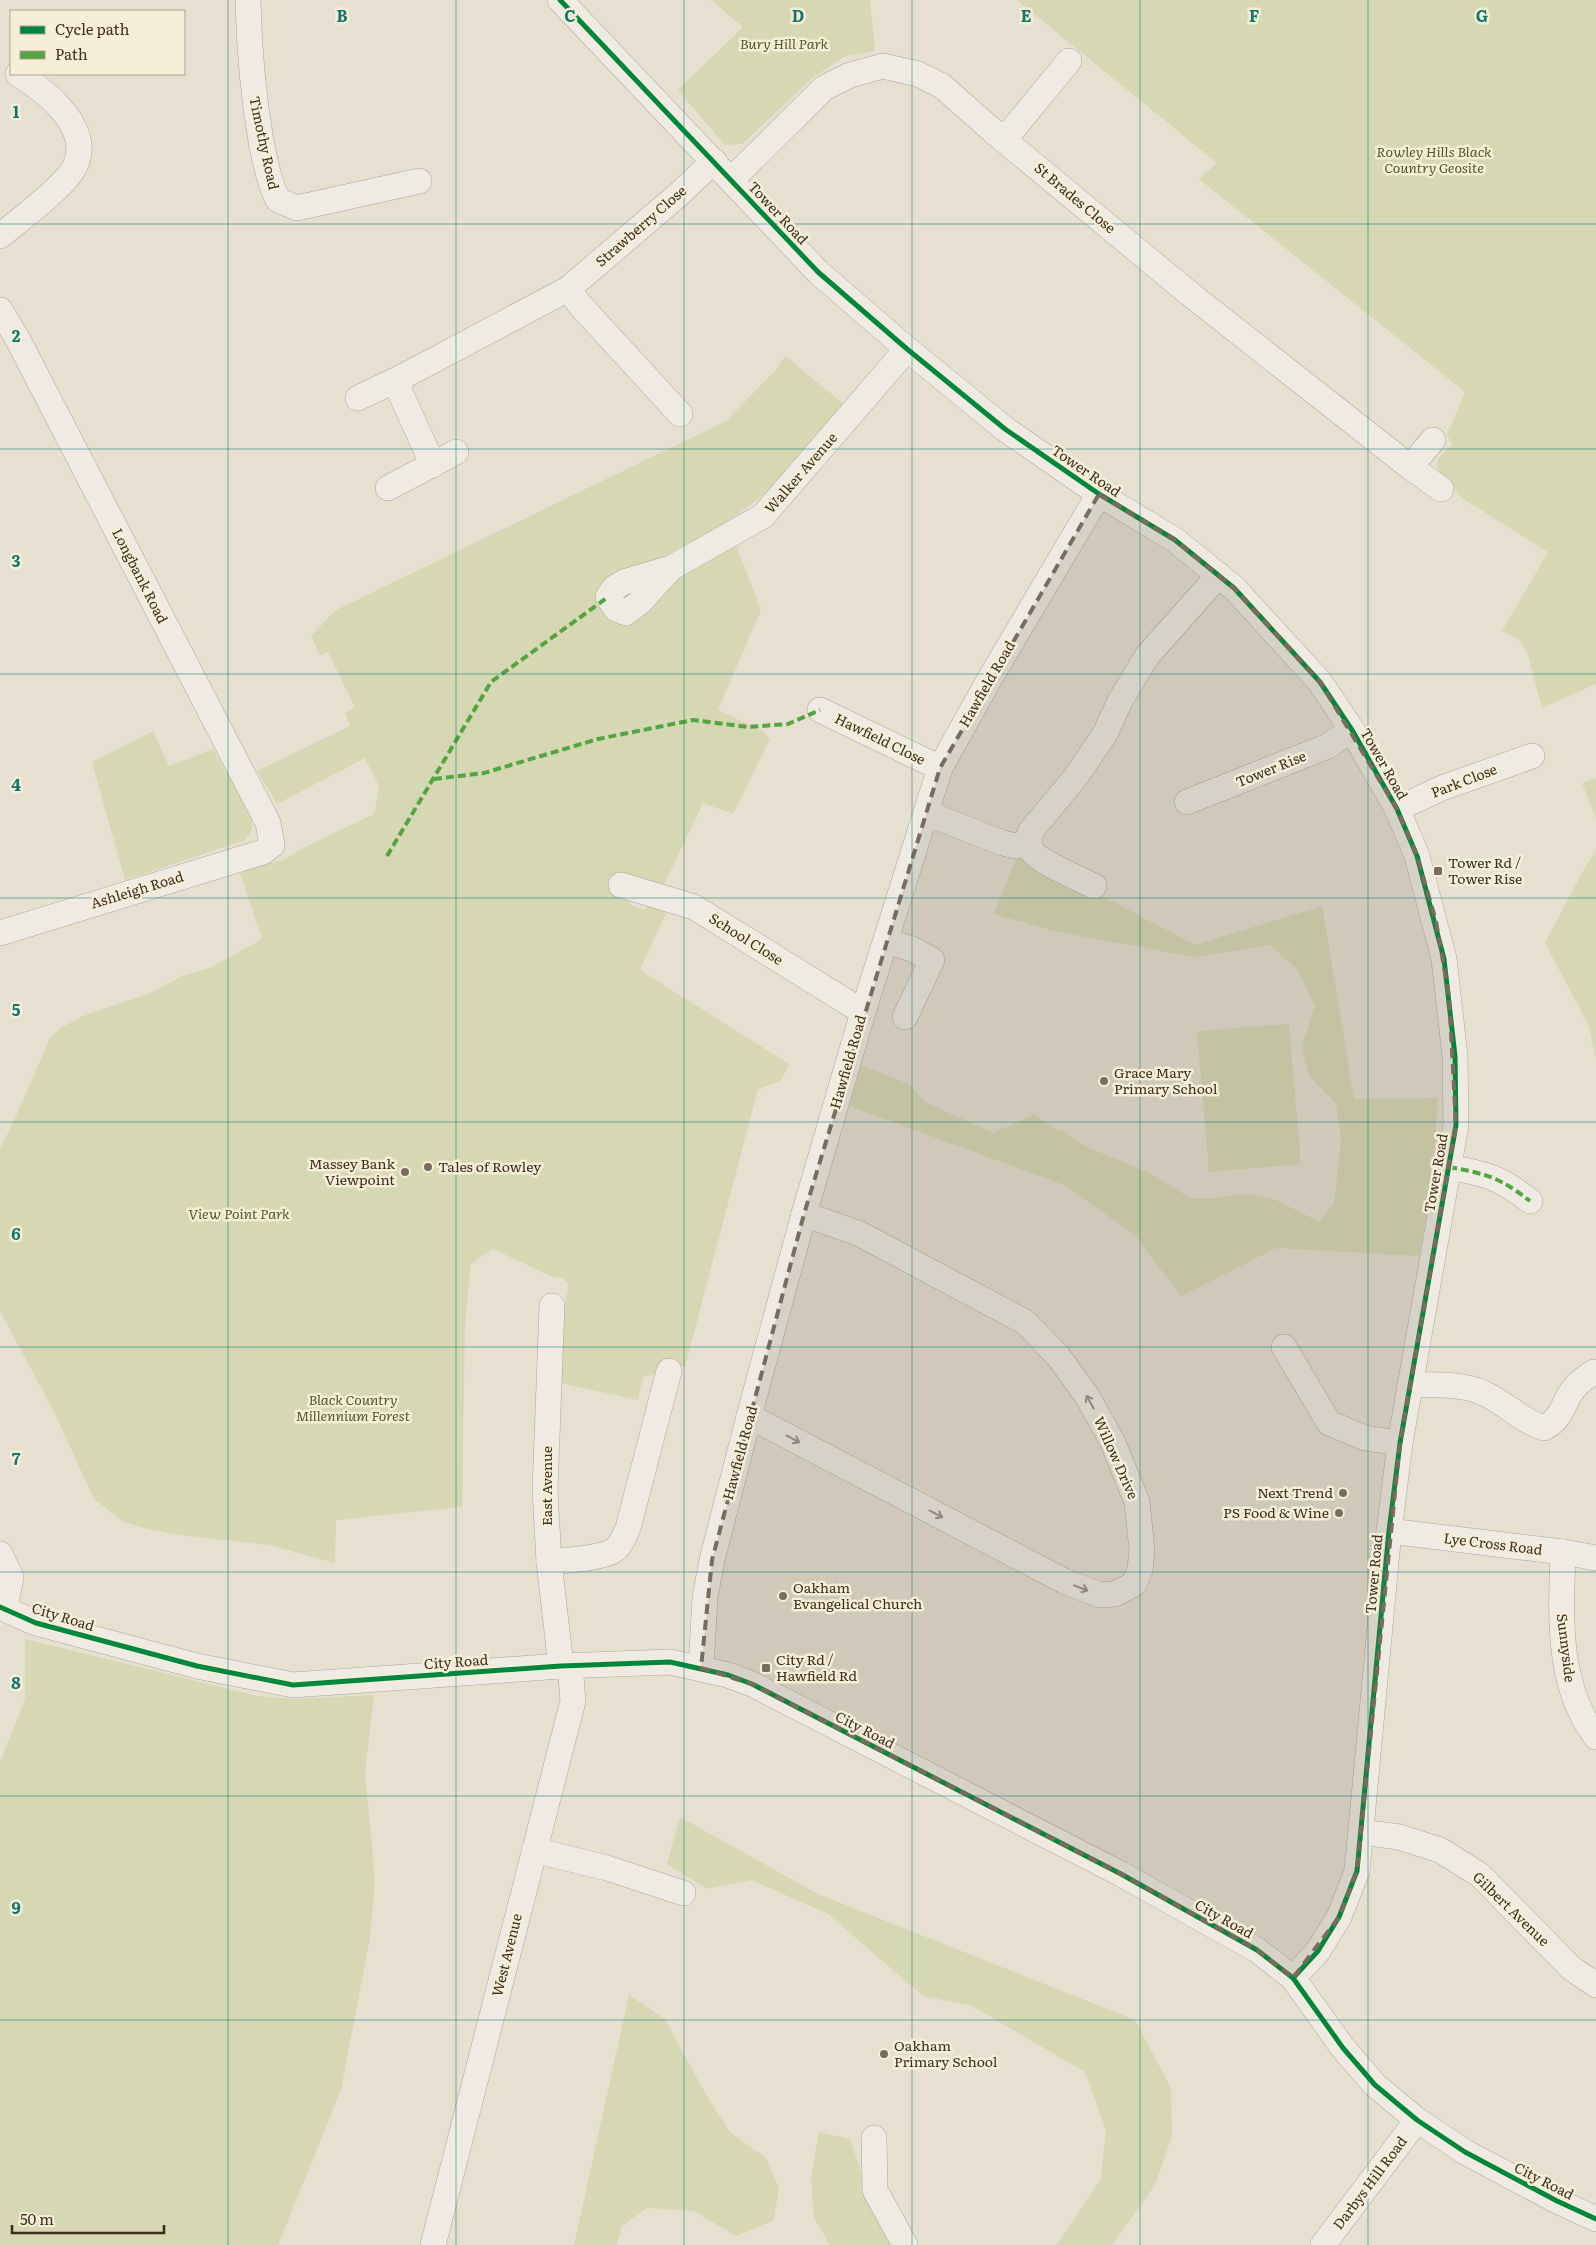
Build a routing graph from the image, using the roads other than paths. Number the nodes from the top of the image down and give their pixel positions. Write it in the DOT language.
graph roads {
  1 [pos="248,0"];
  2 [pos="560,0"];
  3 [pos="1062,57"];
  4 [pos="20,75"];
  5 [pos="998,135"];
  6 [pos="714,161"];
  7 [pos="732,179"];
  8 [pos="419,181"];
  9 [pos="0,236"];
  10 [pos="568,289"];
  11 [pos="0,310"];
  12 [pos="907,349"];
  13 [pos="402,377"];
  14 [pos="358,398"];
  15 [pos="680,414"];
  16 [pos="1433,440"];
  17 [pos="456,452"];
  18 [pos="433,465"];
  19 [pos="1410,467"];
  20 [pos="388,488"];
  21 [pos="1441,488"];
  22 [pos="1099,494"];
  23 [pos="671,568"];
  24 [pos="1219,575"];
  25 [pos="820,710"];
  26 [pos="1352,730"];
  27 [pos="1532,756"];
  28 [pos="940,768"];
  29 [pos="1187,802"];
  30 [pos="1397,809"];
  31 [pos="926,813"];
  32 [pos="1028,841"];
  33 [pos="272,845"];
  34 [pos="621,885"];
  35 [pos="1094,886"];
  36 [pos="1,929"];
  37 [pos="886,941"];
  38 [pos="863,1012"];
  39 [pos="906,1017"];
  40 [pos="1450,1167"];
  41 [pos="1530,1201"];
  42 [pos="804,1214"];
  43 [pos="552,1306"];
  44 [pos="1284,1347"];
  45 [pos="669,1371"];
  46 [pos="1594,1372"];
  47 [pos="1410,1385"];
  48 [pos="750,1416"];
  49 [pos="1400,1443"];
  50 [pos="1389,1531"];
  51 [pos="1564,1552"];
  52 [pos="0,1554"];
  53 [pos="1596,1558"];
  54 [pos="548,1562"];
  55 [pos="3,1608"];
  56 [pos="566,1665"];
  57 [pos="701,1668"];
  58 [pos="1596,1737"];
  59 [pos="1362,1832"];
  60 [pos="534,1850"];
  61 [pos="683,1893"];
  62 [pos="1292,1978"];
  63 [pos="1596,1985"];
  64 [pos="1417,2120"];
  65 [pos="874,2138"];
  66 [pos="1596,2218"];
  67 [pos="433,2245"];
  68 [pos="904,2245"];
  69 [pos="1323,2245"];
  1 -- 8 [label="street, Timothy Road"];
  2 -- 6 [label="street, Tower Road"];
  3 -- 5 [label="street"];
  4 -- 9 [label="street"];
  5 -- 7 [label="street, St Brades Close"];
  5 -- 19 [label="street, St Brades Close"];
  6 -- 7 [label="street, Tower Road"];
  6 -- 10 [label="street, Strawberry Close"];
  7 -- 12 [label="street, Tower Road"];
  10 -- 13 [label="street, Strawberry Close"];
  10 -- 15 [label="street"];
  11 -- 33 [label="street, Longbank Road"];
  12 -- 22 [label="street, Tower Road"];
  12 -- 23 [label="street, Walker Avenue"];
  13 -- 14 [label="street, Strawberry Close"];
  13 -- 18 [label="street"];
  16 -- 19 [label="street"];
  17 -- 18 [label="street"];
  18 -- 20 [label="street"];
  19 -- 21 [label="street, St Brades Close"];
  22 -- 24 [label="street, Tower Road"];
  22 -- 28 [label="street, Hawfield Road"];
  24 -- 26 [label="street, Tower Road"];
  24 -- 32 [label="street"];
  25 -- 28 [label="street, Hawfield Close"];
  26 -- 29 [label="street, Tower Rise"];
  26 -- 30 [label="street, Tower Road"];
  27 -- 30 [label="street, Park Close"];
  28 -- 31 [label="street, Hawfield Road"];
  30 -- 40 [label="street, Tower Road"];
  31 -- 32 [label="street"];
  31 -- 37 [label="street, Hawfield Road"];
  32 -- 35 [label="street"];
  33 -- 36 [label="street, Ashleigh Road"];
  34 -- 38 [label="street, School Close"];
  37 -- 38 [label="street, Hawfield Road"];
  37 -- 39 [label="street"];
  38 -- 42 [label="street, Hawfield Road"];
  40 -- 41 [label="street"];
  40 -- 47 [label="street, Tower Road"];
  42 -- 48 [label="street, Hawfield Road"];
  48 -- 42 [label="street, Willow Drive, one-way"];
  43 -- 54 [label="street, East Avenue"];
  44 -- 49 [label="street"];
  45 -- 54 [label="street"];
  46 -- 47 [label="street"];
  47 -- 49 [label="street, Tower Road"];
  48 -- 57 [label="street, Hawfield Road"];
  49 -- 50 [label="street, Tower Road"];
  50 -- 51 [label="street, Lye Cross Road"];
  50 -- 59 [label="street, Tower Road"];
  51 -- 53 [label="street, Lye Cross Road"];
  51 -- 58 [label="street, Sunnyside"];
  52 -- 55 [label="street"];
  54 -- 56 [label="street, East Avenue"];
  55 -- 56 [label="street, City Road"];
  56 -- 57 [label="street, City Road"];
  56 -- 60 [label="street, West Avenue"];
  57 -- 62 [label="street, City Road"];
  59 -- 62 [label="street, Tower Road"];
  59 -- 63 [label="street, Gilbert Avenue"];
  60 -- 61 [label="street"];
  60 -- 67 [label="street, West Avenue"];
  62 -- 64 [label="street, City Road"];
  64 -- 66 [label="street, City Road"];
  64 -- 69 [label="street, Darbys Hill Road"];
  65 -- 68 [label="street"];
}
